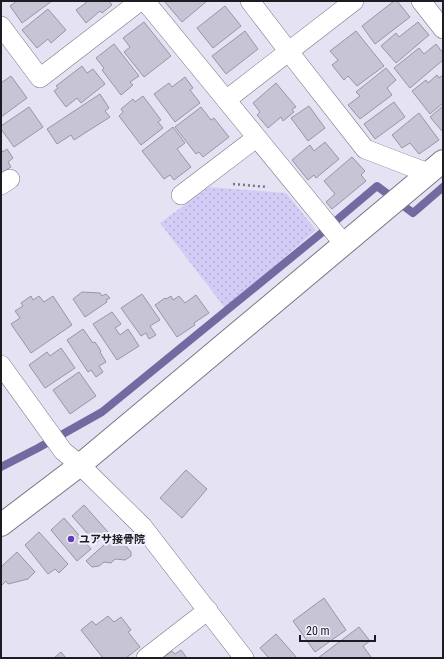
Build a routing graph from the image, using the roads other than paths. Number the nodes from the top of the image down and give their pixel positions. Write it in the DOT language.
graph roads {
  1 [pos="140,1"];
  2 [pos="145,1"];
  3 [pos="250,1"];
  4 [pos="354,1"];
  5 [pos="421,1"];
  6 [pos="1,26"];
  7 [pos="443,29"];
  8 [pos="289,52"];
  9 [pos="226,100"];
  10 [pos="256,138"];
  11 [pos="436,167"];
  12 [pos="181,195"];
  13 [pos="342,242"];
  14 [pos="1,365"];
  15 [pos="80,465"];
  16 [pos="1,525"];
  17 [pos="208,610"];
  18 [pos="146,658"];
  19 [pos="244,658"];
  1 -- 6 [label="street"];
  2 -- 9 [label="street"];
  3 -- 8 [label="street"];
  4 -- 8 [label="street"];
  5 -- 7 [label="street"];
  8 -- 9 [label="street"];
  8 -- 11 [label="street"];
  9 -- 10 [label="street"];
  10 -- 12 [label="street"];
  10 -- 13 [label="street"];
  11 -- 13 [label="street"];
  13 -- 15 [label="street"];
  14 -- 15 [label="street"];
  15 -- 16 [label="street"];
  15 -- 17 [label="street"];
  17 -- 18 [label="street"];
  17 -- 19 [label="street"];
}
